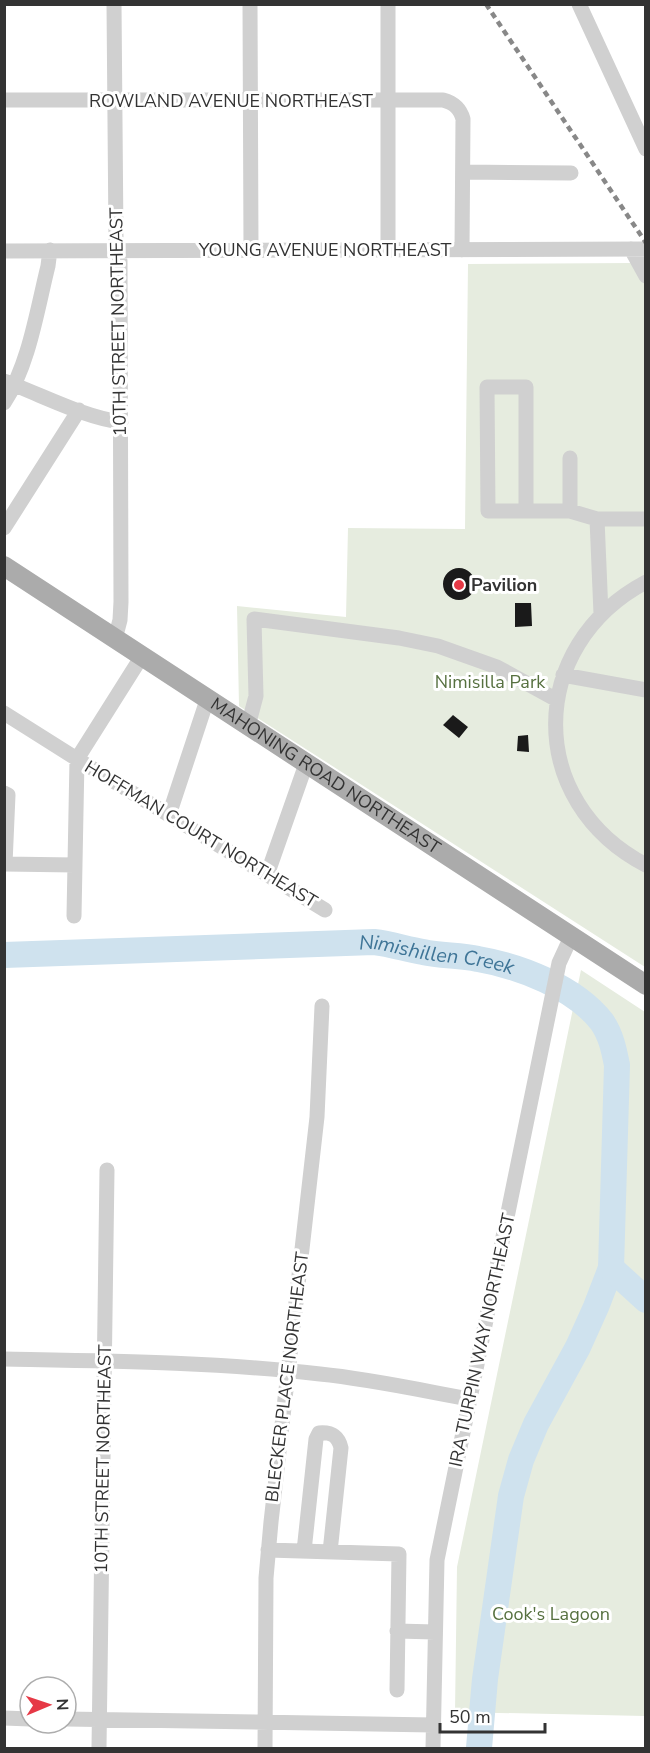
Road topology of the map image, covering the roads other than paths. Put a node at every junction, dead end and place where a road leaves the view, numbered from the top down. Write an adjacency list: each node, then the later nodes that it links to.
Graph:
1 (114, 4): 6 (street, 10TH STREET NORTHEAST)
2 (250, 4): 7 (street)
3 (388, 4): 8 (street)
4 (579, 4): 9 (street)
5 (4, 100): 6 (street, ROWLAND AVENUE NORTHEAST)
6 (114, 101): 7 (street, ROWLAND AVENUE NORTHEAST); 15 (street, 10TH STREET NORTHEAST)
7 (251, 101): 8 (street, ROWLAND AVENUE NORTHEAST); 16 (street)
8 (388, 101): 10 (street, ROWLAND AVENUE NORTHEAST); 17 (street)
9 (645, 149)
10 (464, 172): 11 (street); 18 (street)
11 (571, 173)
12 (638, 249): 18 (street, YOUNG AVENUE NORTHEAST); 19 (street)
13 (4, 250): 14 (street, YOUNG AVENUE NORTHEAST)
14 (50, 250): 15 (street, YOUNG AVENUE NORTHEAST); 20 (street)
15 (118, 250): 16 (street, YOUNG AVENUE NORTHEAST); 23 (street, 10TH STREET NORTHEAST)
16 (251, 250): 17 (street, YOUNG AVENUE NORTHEAST)
17 (388, 250): 18 (street, YOUNG AVENUE NORTHEAST)
18 (462, 250)
19 (645, 276)
20 (10, 383): 21 (street); 22 (street)
21 (4, 403)
22 (79, 410): 23 (street); 29 (street)
23 (121, 422): 33 (street, 10TH STREET NORTHEAST)
24 (570, 458): 26 (street)
25 (526, 510): 25 (street); 26 (street)
26 (570, 511): 27 (street)
27 (597, 519): 28 (street); 32 (street)
28 (645, 519)
29 (4, 528)
30 (4, 566): 33 (main road, MAHONING ROAD NORTHEAST)
31 (645, 582): 32 (street)
32 (601, 614): 35 (street)
33 (115, 639): 34 (main road, MAHONING ROAD NORTHEAST)
34 (142, 656): 37 (main road, MAHONING ROAD NORTHEAST); 41 (street)
35 (563, 675): 36 (street); 38 (street)
36 (645, 690)
37 (207, 700): 40 (main road, MAHONING ROAD NORTHEAST); 44 (street)
38 (557, 700): 40 (street); 47 (street)
39 (4, 713): 41 (street, HOFFMAN COURT NORTHEAST)
40 (248, 726): 42 (main road, MAHONING ROAD NORTHEAST)
41 (77, 759): 44 (street, HOFFMAN COURT NORTHEAST); 46 (street)
42 (306, 764): 48 (street); 51 (main road, MAHONING ROAD NORTHEAST)
43 (4, 793): 45 (street)
44 (169, 815): 48 (street, HOFFMAN COURT NORTHEAST)
45 (5, 864): 46 (street)
46 (75, 865): 50 (street)
47 (645, 865)
48 (267, 874): 49 (street, HOFFMAN COURT NORTHEAST)
49 (325, 910)
50 (74, 916)
51 (571, 937): 52 (main road, MAHONING ROAD NORTHEAST); 58 (street, IRA TURPIN WAY NORTHEAST)
52 (645, 985)
53 (322, 1006): 57 (street, BLECKER PLACE NORTHEAST)
54 (107, 1170): 56 (street, 10TH STREET NORTHEAST)
55 (4, 1359): 56 (street)
56 (104, 1360): 57 (street); 66 (street, 10TH STREET NORTHEAST)
57 (289, 1370): 58 (street); 59 (street, BLECKER PLACE NORTHEAST)
58 (470, 1399): 63 (street, IRA TURPIN WAY NORTHEAST)
59 (268, 1550): 60 (street); 67 (street, BLECKER PLACE NORTHEAST)
60 (304, 1551): 61 (street); 61 (street)
61 (330, 1552): 62 (street)
62 (397, 1631): 63 (street); 64 (street)
63 (435, 1632): 68 (street, IRA TURPIN WAY NORTHEAST)
64 (397, 1690)
65 (78, 1719): 66 (street)
66 (100, 1719): 67 (street); 69 (street, 10TH STREET NORTHEAST)
67 (265, 1721): 68 (street); 70 (street, BLECKER PLACE NORTHEAST)
68 (433, 1725): 71 (street, IRA TURPIN WAY NORTHEAST)
69 (99, 1749)
70 (265, 1749)
71 (433, 1749)

